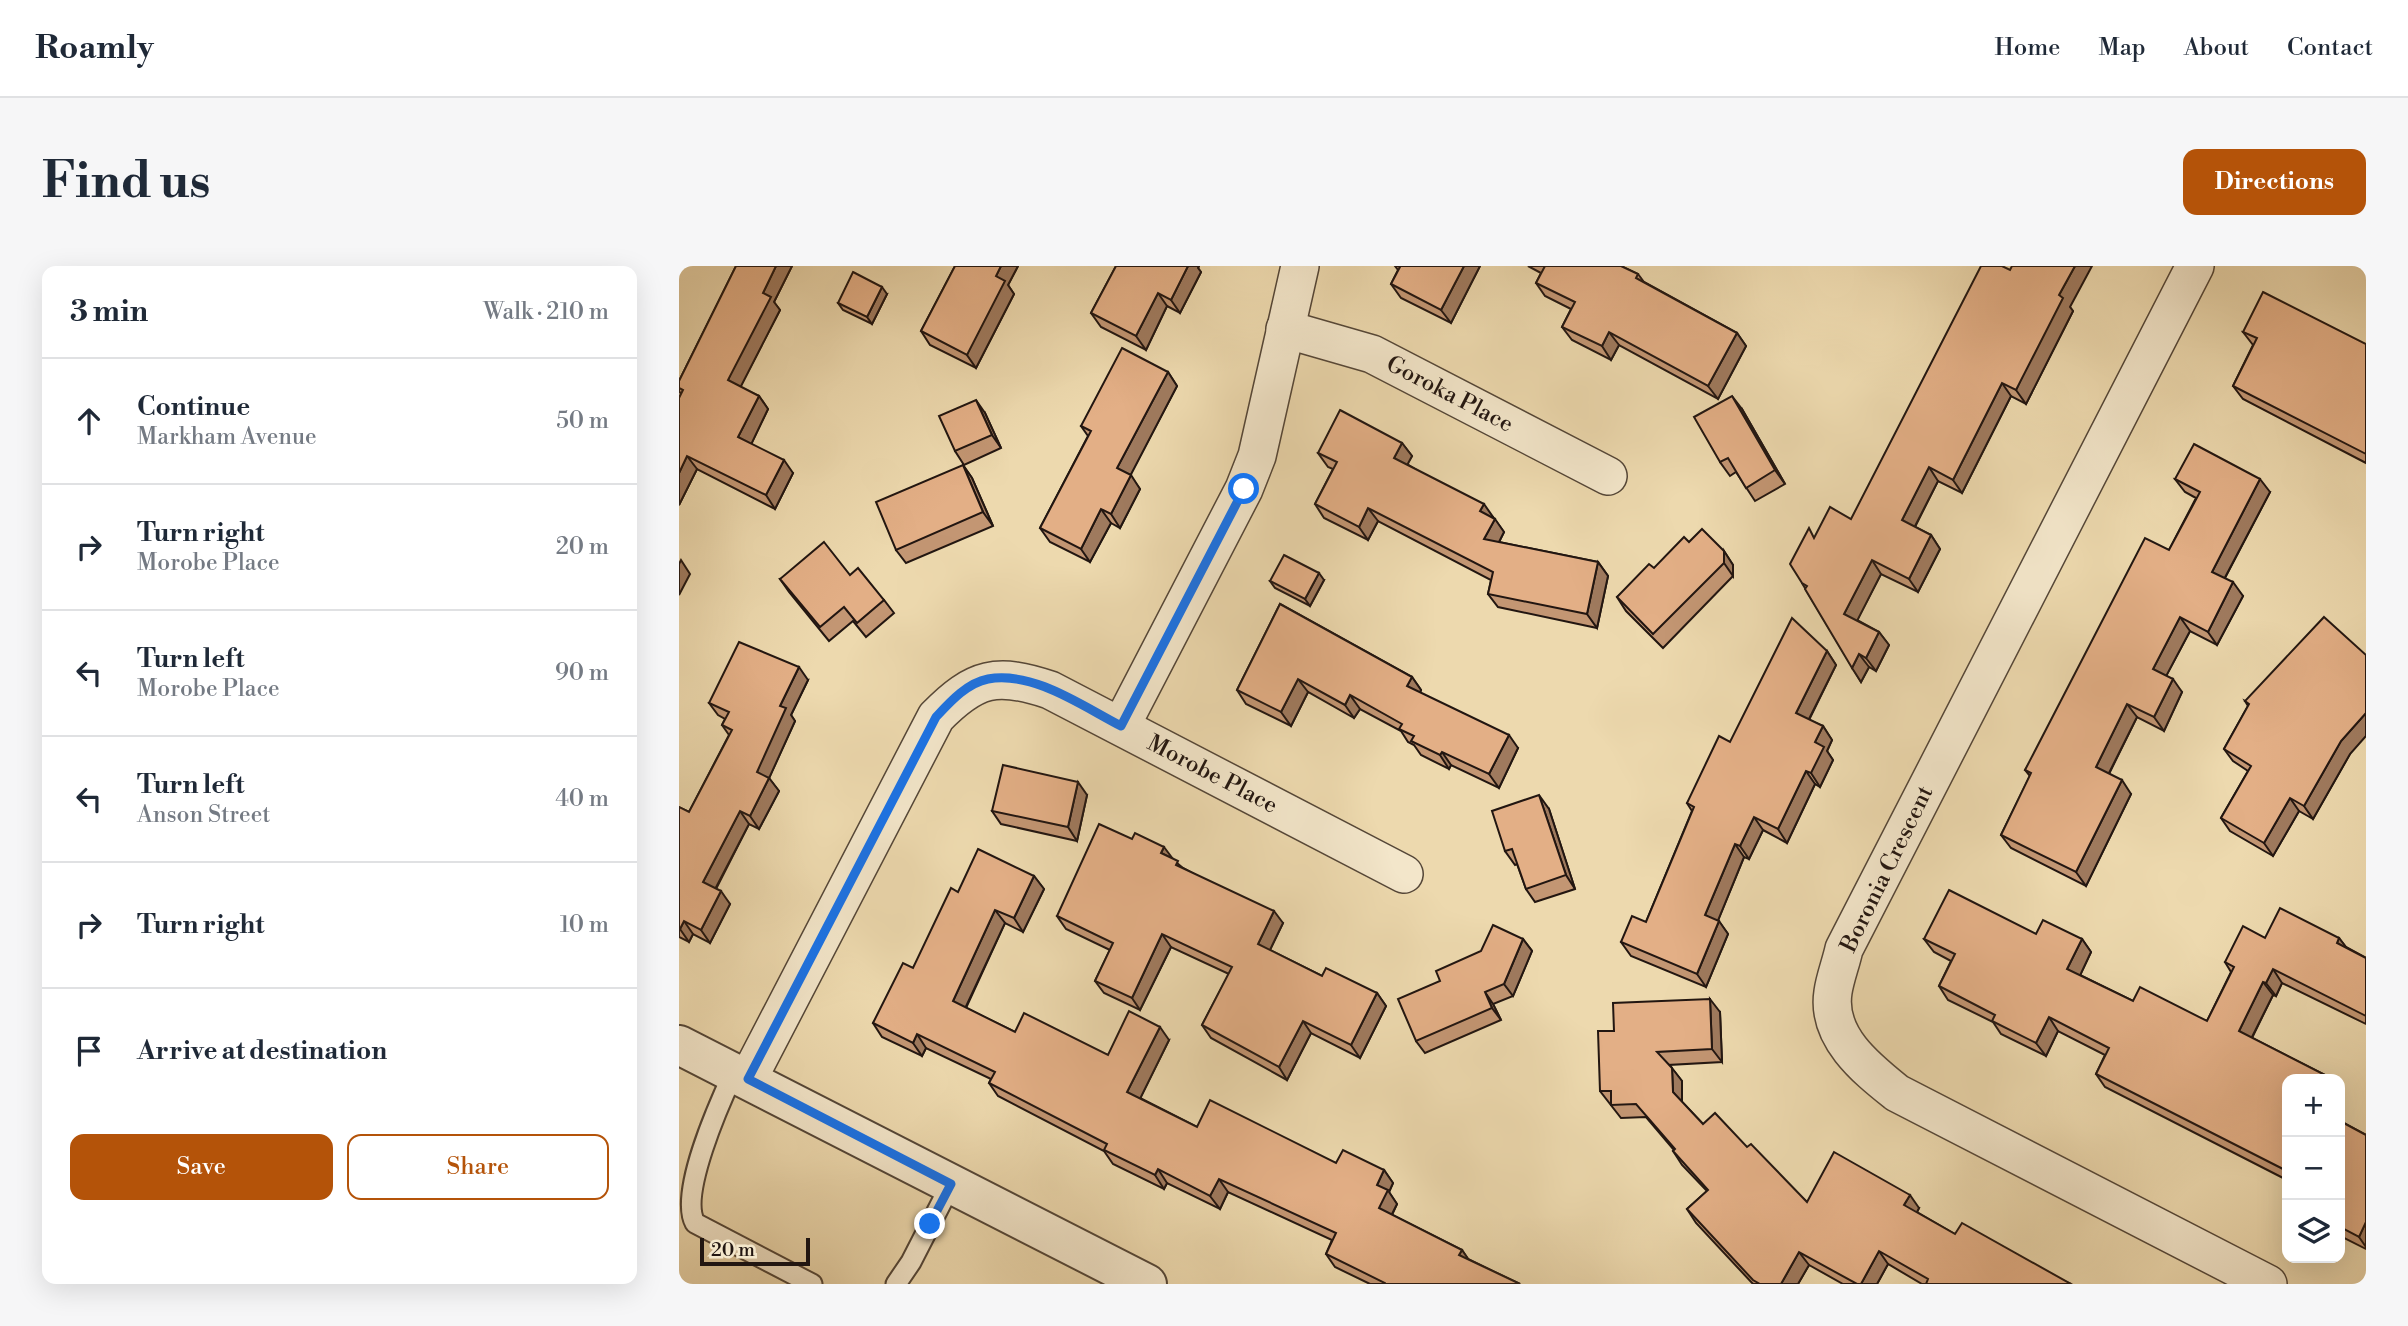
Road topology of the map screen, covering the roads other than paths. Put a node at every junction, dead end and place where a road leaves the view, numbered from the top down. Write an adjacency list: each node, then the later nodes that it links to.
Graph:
1 (1300, 266): 3 (street)
2 (2195, 266): 13 (street, Boronia Crescent)
3 (1285, 329): 4 (street, Goroka Place); 5 (street)
4 (1608, 475)
5 (1121, 726): 6 (street, Morobe Place); 8 (street, Morobe Place)
6 (1405, 874)
7 (679, 1045): 8 (street)
8 (741, 1076): 9 (street); 10 (lane)
9 (951, 1184): 11 (lane); 12 (street)
10 (812, 1284)
11 (896, 1284)
12 (1147, 1284)
13 (2268, 1284)

